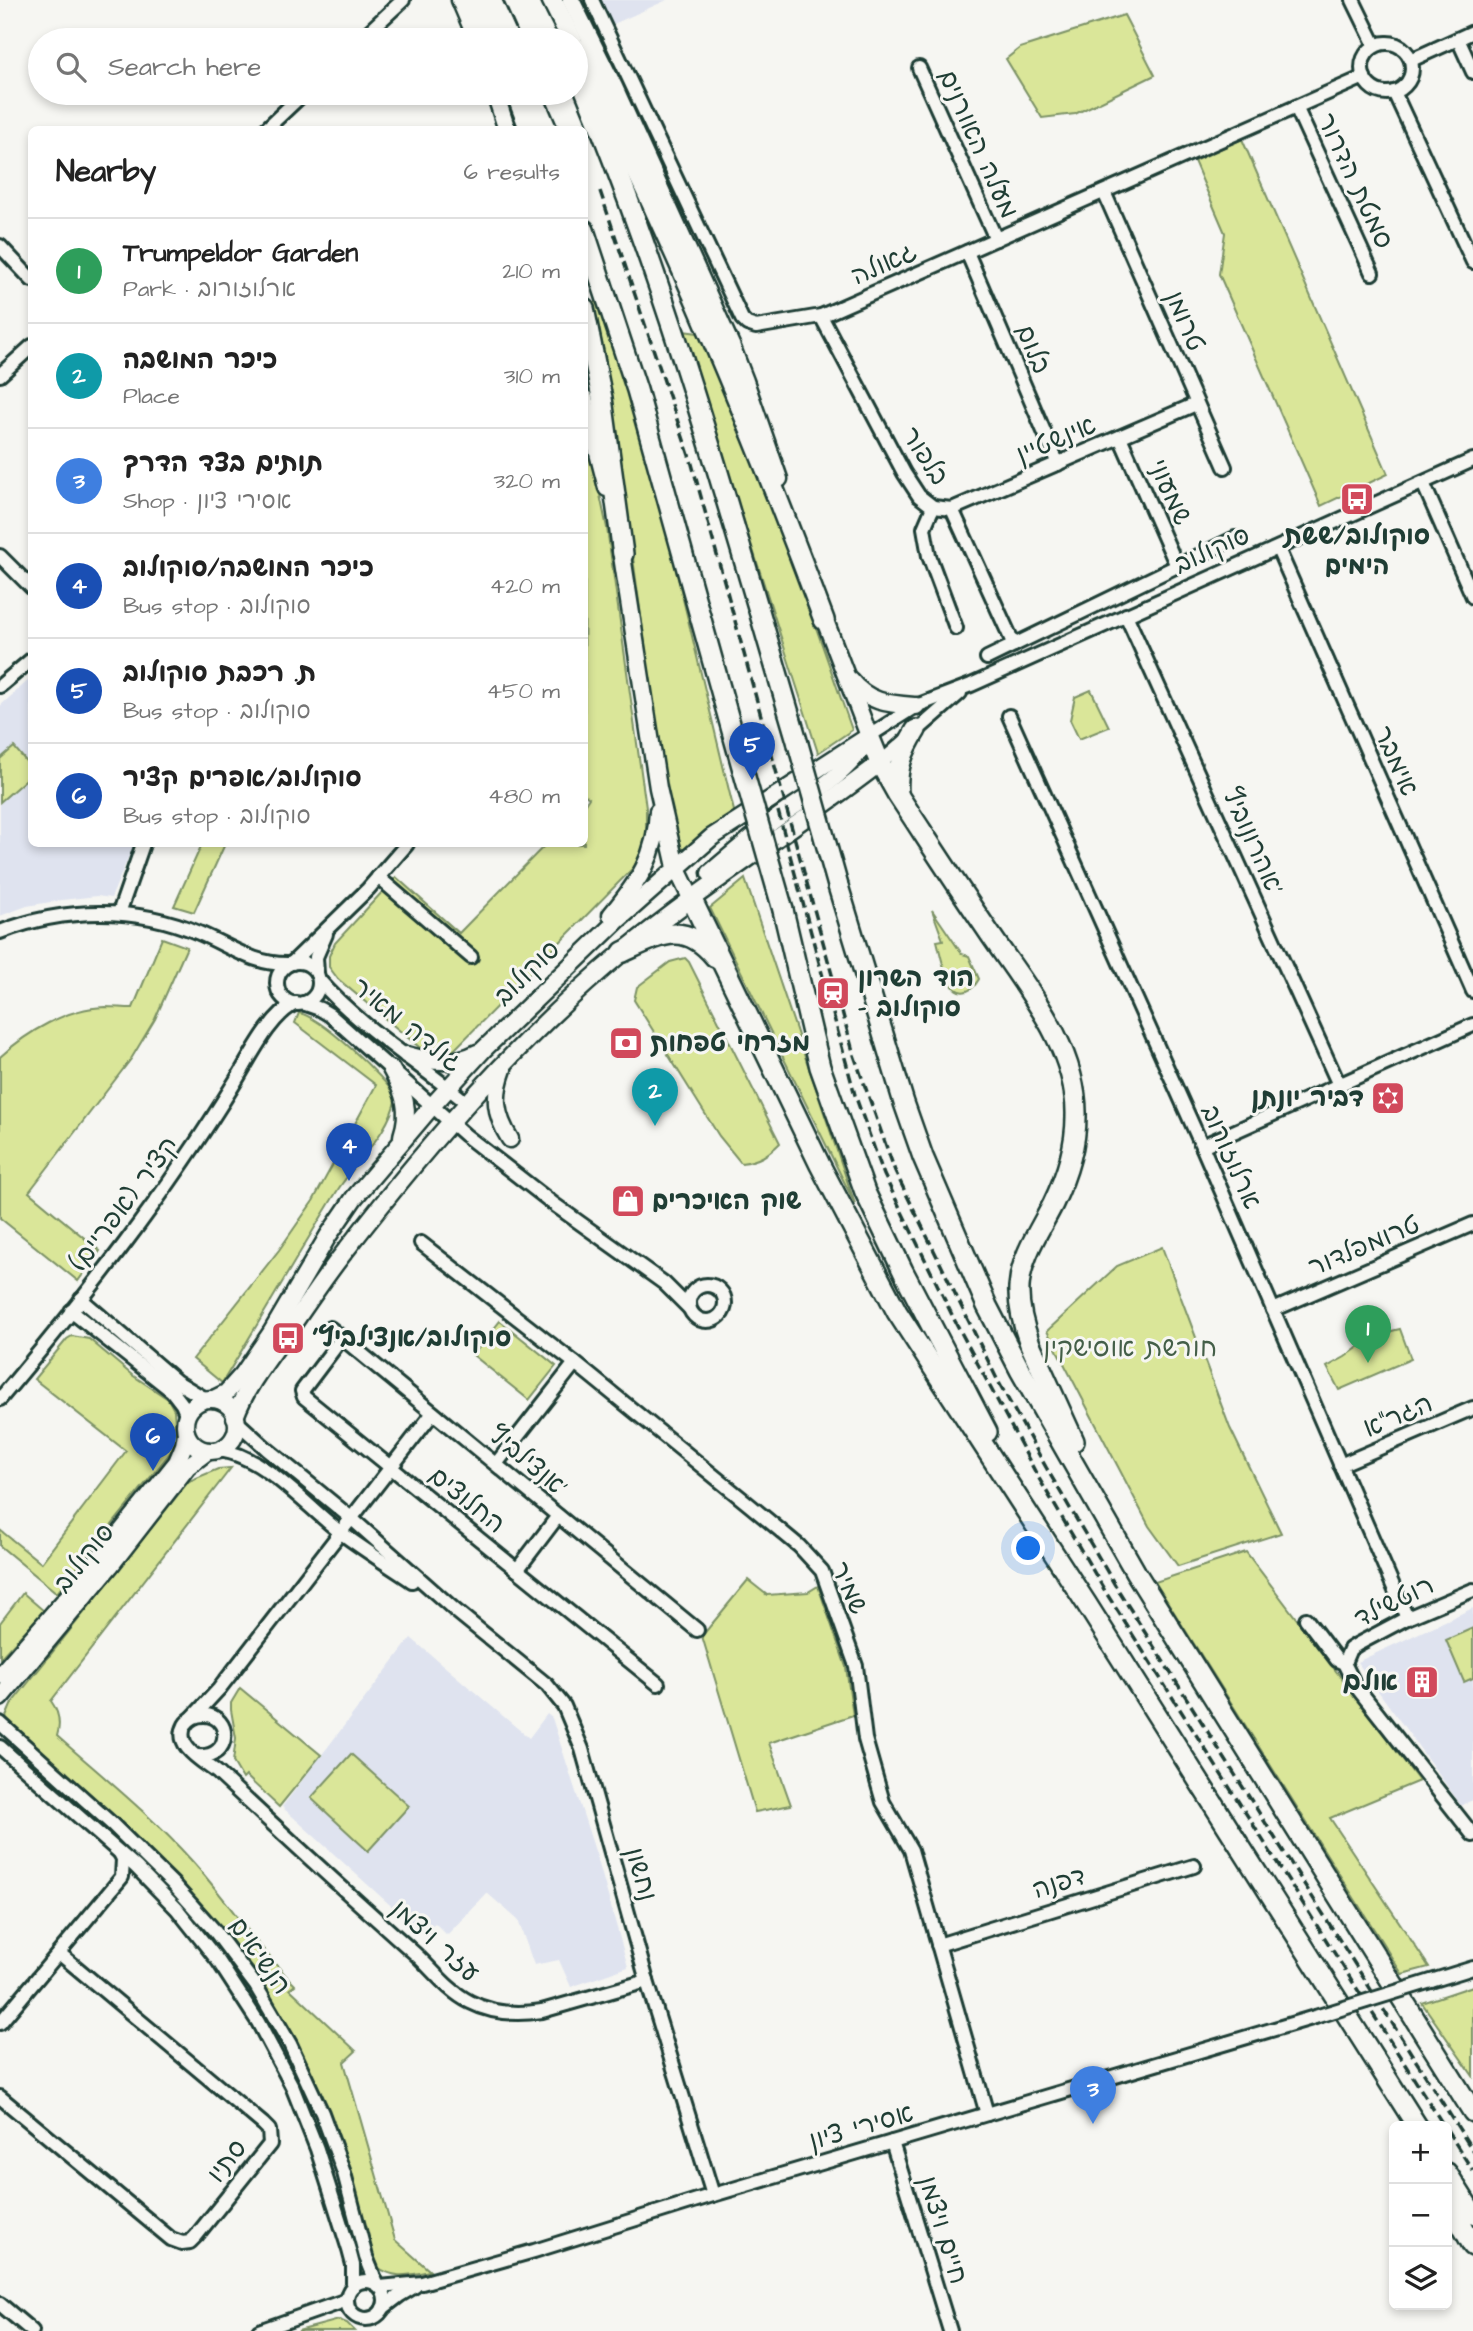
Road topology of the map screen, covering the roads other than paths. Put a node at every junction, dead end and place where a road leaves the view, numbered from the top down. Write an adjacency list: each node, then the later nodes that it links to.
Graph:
1 (403, 0): 9 (street)
2 (460, 0): 10 (main road)
3 (475, 0): 11 (highway)
4 (491, 0): 12 (highway)
5 (549, 0): 13 (highway); 14 (highway)
6 (571, 0): 15 (main road)
7 (592, 0): 44 (street, גאולה)
8 (1353, 0): 19 (street)
9 (373, 28)
10 (472, 28)
11 (488, 28)
12 (504, 28)
13 (560, 28)
14 (565, 28)
15 (585, 28)
16 (1473, 32): 18 (street)
17 (588, 34): 65 (main road)
18 (1458, 39): 20 (street); 23 (street)
19 (1375, 45): 20 (street); 24 (street)
20 (1410, 60): 25 (street)
21 (919, 68): 37 (street, מעלה האורנים)
22 (588, 71): 65 (highway)
23 (1473, 72)
24 (1364, 77): 25 (street); 31 (street, גאולה)
25 (1394, 92): 41 (street)
26 (588, 96): 135 (highway, bridge)
27 (291, 105): 32 (street)
28 (499, 105): 33 (main road)
29 (521, 105): 34 (highway)
30 (536, 105): 35 (highway)
31 (1296, 107): 36 (street, גאולה); 42 (street, סמטת הדרור)
32 (269, 126)
33 (506, 126)
34 (528, 126)
35 (545, 126)
36 (1104, 192): 37 (street, גאולה); 48 (street, טרומן)
37 (996, 239): 40 (street, גאולה)
38 (588, 242): 138 (highway, bridge)
39 (0, 246): 43 (street)
40 (967, 252): 44 (street, גאולה); 52 (street, בלום)
41 (1473, 262)
42 (1372, 273)
43 (28, 276)
44 (821, 316): 55 (street, בלפור)
45 (588, 328): 59 (highway)
46 (28, 350): 47 (street)
47 (0, 376)
48 (1196, 404): 50 (street, אינשטיין); 53 (street, טרומן)
49 (588, 414): 59 (main road)
50 (1120, 437): 52 (street, אינשטיין); 61 (street, שמעוני)
51 (1473, 460): 54 (street, סוקולוב)
52 (1058, 464): 56 (street, אינשטיין)
53 (1225, 467)
54 (1423, 483): 58 (street, סוקולוב); 63 (street)
55 (933, 508): 56 (street, אינשטיין); 66 (street, בלפור)
56 (952, 509): 67 (street, בלפור)
57 (1235, 538): 61 (street)
58 (1278, 549): 64 (street, סוקולוב); 96 (street, אימבר)
59 (623, 554): 78 (main road)
60 (0, 556): 62 (street)
61 (1177, 566): 67 (street)
62 (28, 584)
63 (1473, 597)
64 (1126, 615): 71 (street, סוקולוב); 104 (street, אהרונוביץ')
65 (824, 620): 70 (main road)
66 (956, 628)
67 (1014, 645): 68 (street)
68 (987, 658)
69 (28, 662): 72 (street)
70 (846, 675): 73 (main road); 76 (main road)
71 (971, 685): 73 (street, סוקולוב); 75 (street, סוקולוב)
72 (0, 686)
73 (916, 706): 76 (street, סוקולוב)
74 (1009, 716): 111 (street, ארלוזורוב)
75 (916, 730): 77 (street, סוקולוב); 79 (highway)
76 (869, 736): 77 (highway); 82 (main road, סוקולוב); 84 (main road)
77 (880, 763): 79 (highway); 84 (main road, סוקולוב)
78 (659, 788): 82 (main road); 91 (main road)
79 (898, 795): 135 (highway)
80 (142, 847): 85 (street)
81 (404, 847): 83 (street)
82 (676, 867): 84 (main road); 91 (main road, סוקולוב)
83 (378, 877): 86 (street); 89 (street)
84 (691, 898): 88 (main road, סוקולוב); 93 (highway)
85 (119, 914): 87 (street); 90 (street)
86 (327, 931): 92 (street); 94 (street)
87 (0, 932)
88 (623, 952): 93 (highway); 102 (main road, סוקולוב)
89 (471, 957)
90 (249, 958): 92 (street); 95 (street)
91 (575, 961): 100 (main road, סוקולוב)
92 (290, 964): 94 (street); 95 (street)
93 (729, 975): 138 (highway)
94 (318, 977): 97 (street); 101 (street, גולדה מאיר)
95 (278, 989): 97 (street); 99 (street, קציר (אפריים))
96 (1473, 991)
97 (299, 1003): 99 (street, קציר (אפריים)); 103 (street, גולדה מאיר)
98 (1473, 1025): 104 (street)
99 (271, 1026): 114 (street, קציר (אפריים))
100 (483, 1050): 101 (main road); 105 (main road, סוקולוב)
101 (407, 1055): 105 (street, גולדה מאיר)
102 (505, 1064): 106 (main road, סוקולוב); 109 (main road)
103 (391, 1069): 107 (street, גולדה מאיר); 110 (main road)
104 (1339, 1085): 111 (street)
105 (448, 1087): 106 (street, גולדה מאיר); 107 (main road, סוקולוב)
106 (468, 1104): 108 (main road, סוקולוב)
107 (432, 1106): 108 (street, גולדה מאיר); 110 (main road, סוקולוב)
108 (451, 1123): 115 (street, גולדה מאיר); 126 (main road, סוקולוב)
109 (510, 1139)
110 (400, 1142): 122 (main road, סוקולוב)
111 (1202, 1146): 116 (street, ארלוזורוב)
112 (1473, 1224): 116 (street, טרומפלדור)
113 (421, 1243): 120 (street, שמיר)
114 (81, 1299): 117 (street, קציר (אפריים)); 122 (street)
115 (689, 1308)
116 (1273, 1310): 130 (street, ארלוזורוב)
117 (71, 1311): 121 (street, קציר (אפריים)); 125 (street)
118 (330, 1328): 119 (street, אנצילביץ')
119 (342, 1338): 124 (street, אנצילביץ'); 131 (street, החלוצים)
120 (575, 1363): 129 (street); 162 (street, שמיר)
121 (0, 1399)
122 (211, 1400): 125 (main road); 126 (main road)
123 (1473, 1408): 130 (street, הגר"א)
124 (433, 1413): 129 (street, אנצילביץ'); 131 (street)
125 (187, 1416): 127 (main road)
126 (236, 1419): 128 (main road); 133 (street, נחשון)
127 (186, 1433): 128 (main road); 144 (main road, סוקולוב)
128 (213, 1451): 134 (street, נחשון); 147 (main road, סוקולוב)
129 (496, 1464): 132 (street, אנצילביץ')
130 (1340, 1465): 140 (street, ארלוזורוב)
131 (390, 1467): 133 (street); 136 (street, החלוצים)
132 (558, 1516): 136 (street); 142 (street, אנצילביץ')
133 (351, 1518): 134 (street); 139 (street, נחשון)
134 (340, 1532): 139 (street, נחשון); 146 (street)
135 (1123, 1551): 167 (highway)
136 (517, 1570): 145 (street, החלוצים)
137 (1473, 1590): 140 (street, רוטשילד)
138 (1086, 1603): 166 (highway)
139 (456, 1611): 165 (street, נחשון)
140 (1406, 1618): 143 (street, רוטשילד)
141 (1306, 1619): 143 (street)
142 (697, 1630)
143 (1344, 1663): 156 (street)
144 (0, 1675)
145 (658, 1684)
146 (222, 1685): 148 (street); 149 (street)
147 (0, 1698)
148 (193, 1717): 149 (street); 153 (street)
149 (218, 1721): 152 (street)
150 (0, 1723): 182 (street, הנשיאים)
151 (0, 1747): 158 (street, הנשיאים)
152 (220, 1749): 153 (street); 154 (street, עזר ויצמן)
153 (198, 1756): 154 (street, עזר ויצמן)
154 (234, 1788): 165 (street, עזר ויצמן)
155 (1473, 1811): 156 (street)
156 (1459, 1817): 157 (street)
157 (1473, 1835)
158 (120, 1853): 160 (street, הנשיאים); 161 (street)
159 (1194, 1866): 162 (street, דפנה)
160 (143, 1874): 161 (street); 183 (street, הנשיאים)
161 (122, 1877): 163 (street)
162 (938, 1945): 172 (street, שמיר)
163 (59, 1953): 168 (street); 169 (street, סתיו)
164 (1473, 1968): 172 (street, אסירי ציון, bridge)
165 (647, 1980): 177 (street, נחשון)
166 (1333, 1994): 173 (highway); 174 (highway)
167 (1413, 2016): 170 (highway); 171 (highway)
168 (0, 2023)
169 (0, 2097)
170 (1473, 2102)
171 (1473, 2112)
172 (987, 2114): 175 (street, אסירי ציון)
173 (1403, 2121)
174 (1414, 2121)
175 (892, 2142): 177 (street, אסירי ציון); 191 (street, חיים ויצמן)
176 (1452, 2181): 179 (highway)
177 (713, 2195): 181 (street, אסירי ציון)
178 (1452, 2208): 180 (highway)
179 (1473, 2214)
180 (1473, 2246)
181 (422, 2283): 182 (street, אסירי ציון); 186 (street, אסירי ציון)
182 (378, 2285): 183 (street); 186 (street)
183 (353, 2286): 184 (street)
184 (346, 2300): 187 (street); 189 (street)
185 (0, 2304): 188 (street)
186 (381, 2310): 187 (street); 190 (street)
187 (363, 2325)
188 (32, 2331)
189 (259, 2331)
190 (377, 2331)
191 (950, 2331)

